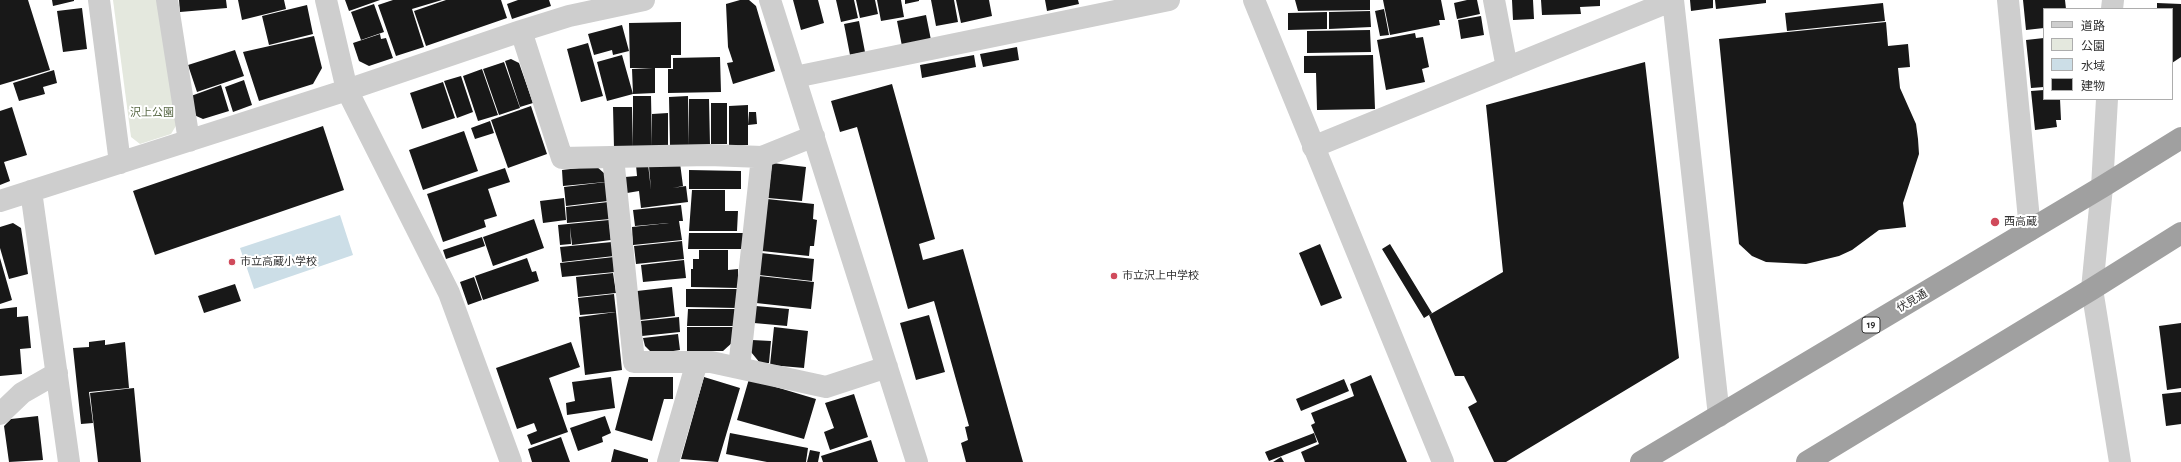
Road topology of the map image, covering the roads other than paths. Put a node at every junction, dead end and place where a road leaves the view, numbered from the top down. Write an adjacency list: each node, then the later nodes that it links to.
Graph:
1 (99, 0): 23 (street)
2 (167, 0): 19 (street)
3 (326, 0): 15 (street)
4 (644, 0): 11 (street)
5 (770, 0): 14 (street)
6 (1169, 0): 14 (street)
7 (1254, 0): 20 (street)
8 (1494, 0): 13 (street)
9 (1673, 0): 13 (street); 35 (street)
10 (2008, 0): 27 (street)
11 (568, 8): 12 (street)
12 (521, 31): 15 (street); 21 (street)
13 (1507, 68): 20 (street)
14 (795, 76): 17 (street)
15 (347, 90): 19 (street); 37 (street)
16 (2107, 100): 24 (street)
17 (814, 136): 22 (street); 31 (street)
18 (2181, 138): 24 (highway, 伏見通 / 19)
19 (189, 140): 23 (street)
20 (1313, 147): 40 (street)
21 (613, 157): 22 (street); 30 (street)
22 (762, 157): 32 (street)
23 (120, 163): 25 (street)
24 (2102, 188): 27 (highway, 伏見通 / 19); 29 (street)
25 (31, 191): 26 (street); 33 (street)
26 (0, 201)
27 (2030, 230): 35 (highway, 伏見通 / 19)
28 (2181, 234): 29 (highway)
29 (2092, 289): 42 (highway); 43 (street)
30 (697, 362): 32 (street); 38 (street)
31 (887, 367): 32 (street); 39 (street)
32 (739, 368)
33 (57, 372): 34 (street); 36 (street)
34 (0, 414)
35 (1719, 416): 41 (highway, 伏見通 / 19)
36 (69, 462)
37 (511, 462)
38 (668, 462)
39 (917, 462)
40 (1443, 462)
41 (1641, 462)
42 (1807, 462)
43 (2120, 462)

